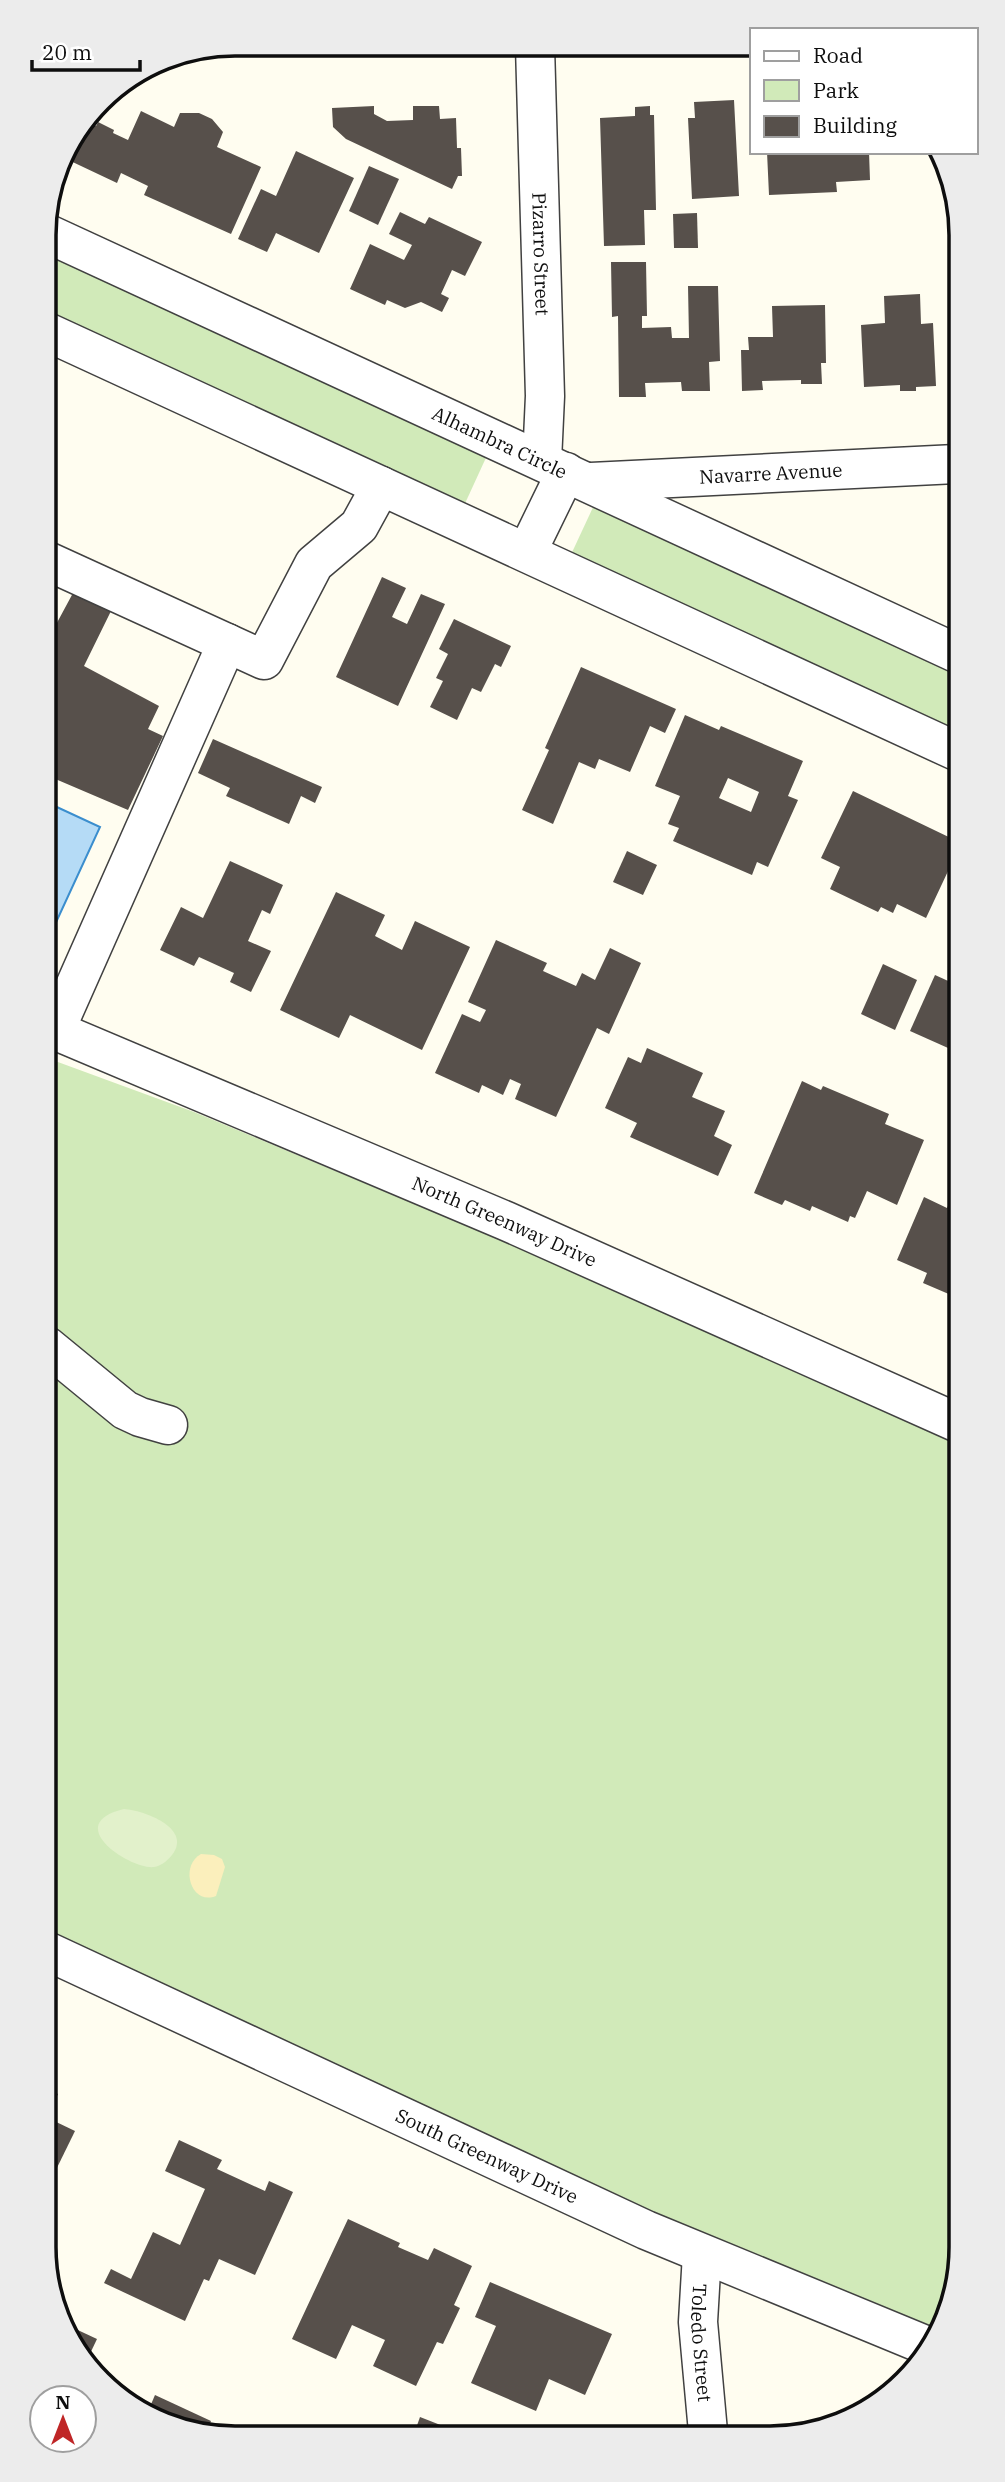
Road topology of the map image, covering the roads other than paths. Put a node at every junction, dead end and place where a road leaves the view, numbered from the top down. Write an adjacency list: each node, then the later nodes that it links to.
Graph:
1 (535, 56): 5 (street, Pizarro Street)
2 (56, 238): 5 (street, Alhambra Circle)
3 (56, 337): 6 (street)
4 (949, 464): 5 (street, Navarre Avenue)
5 (565, 472): 7 (street); 10 (street, Alhambra Circle)
6 (382, 486): 7 (street); 9 (street)
7 (527, 552): 11 (street)
8 (56, 565): 9 (street)
9 (227, 643): 12 (street)
10 (949, 650)
11 (949, 747)
12 (56, 1018)
13 (56, 1031): 15 (street, North Greenway Drive)
14 (56, 1353): 16 (street)
15 (949, 1419)
16 (167, 1425)
17 (56, 1955): 18 (street, South Greenway Drive)
18 (702, 2254): 19 (street, South Greenway Drive); 20 (street, Toledo Street)
19 (921, 2343)
20 (707, 2426)

